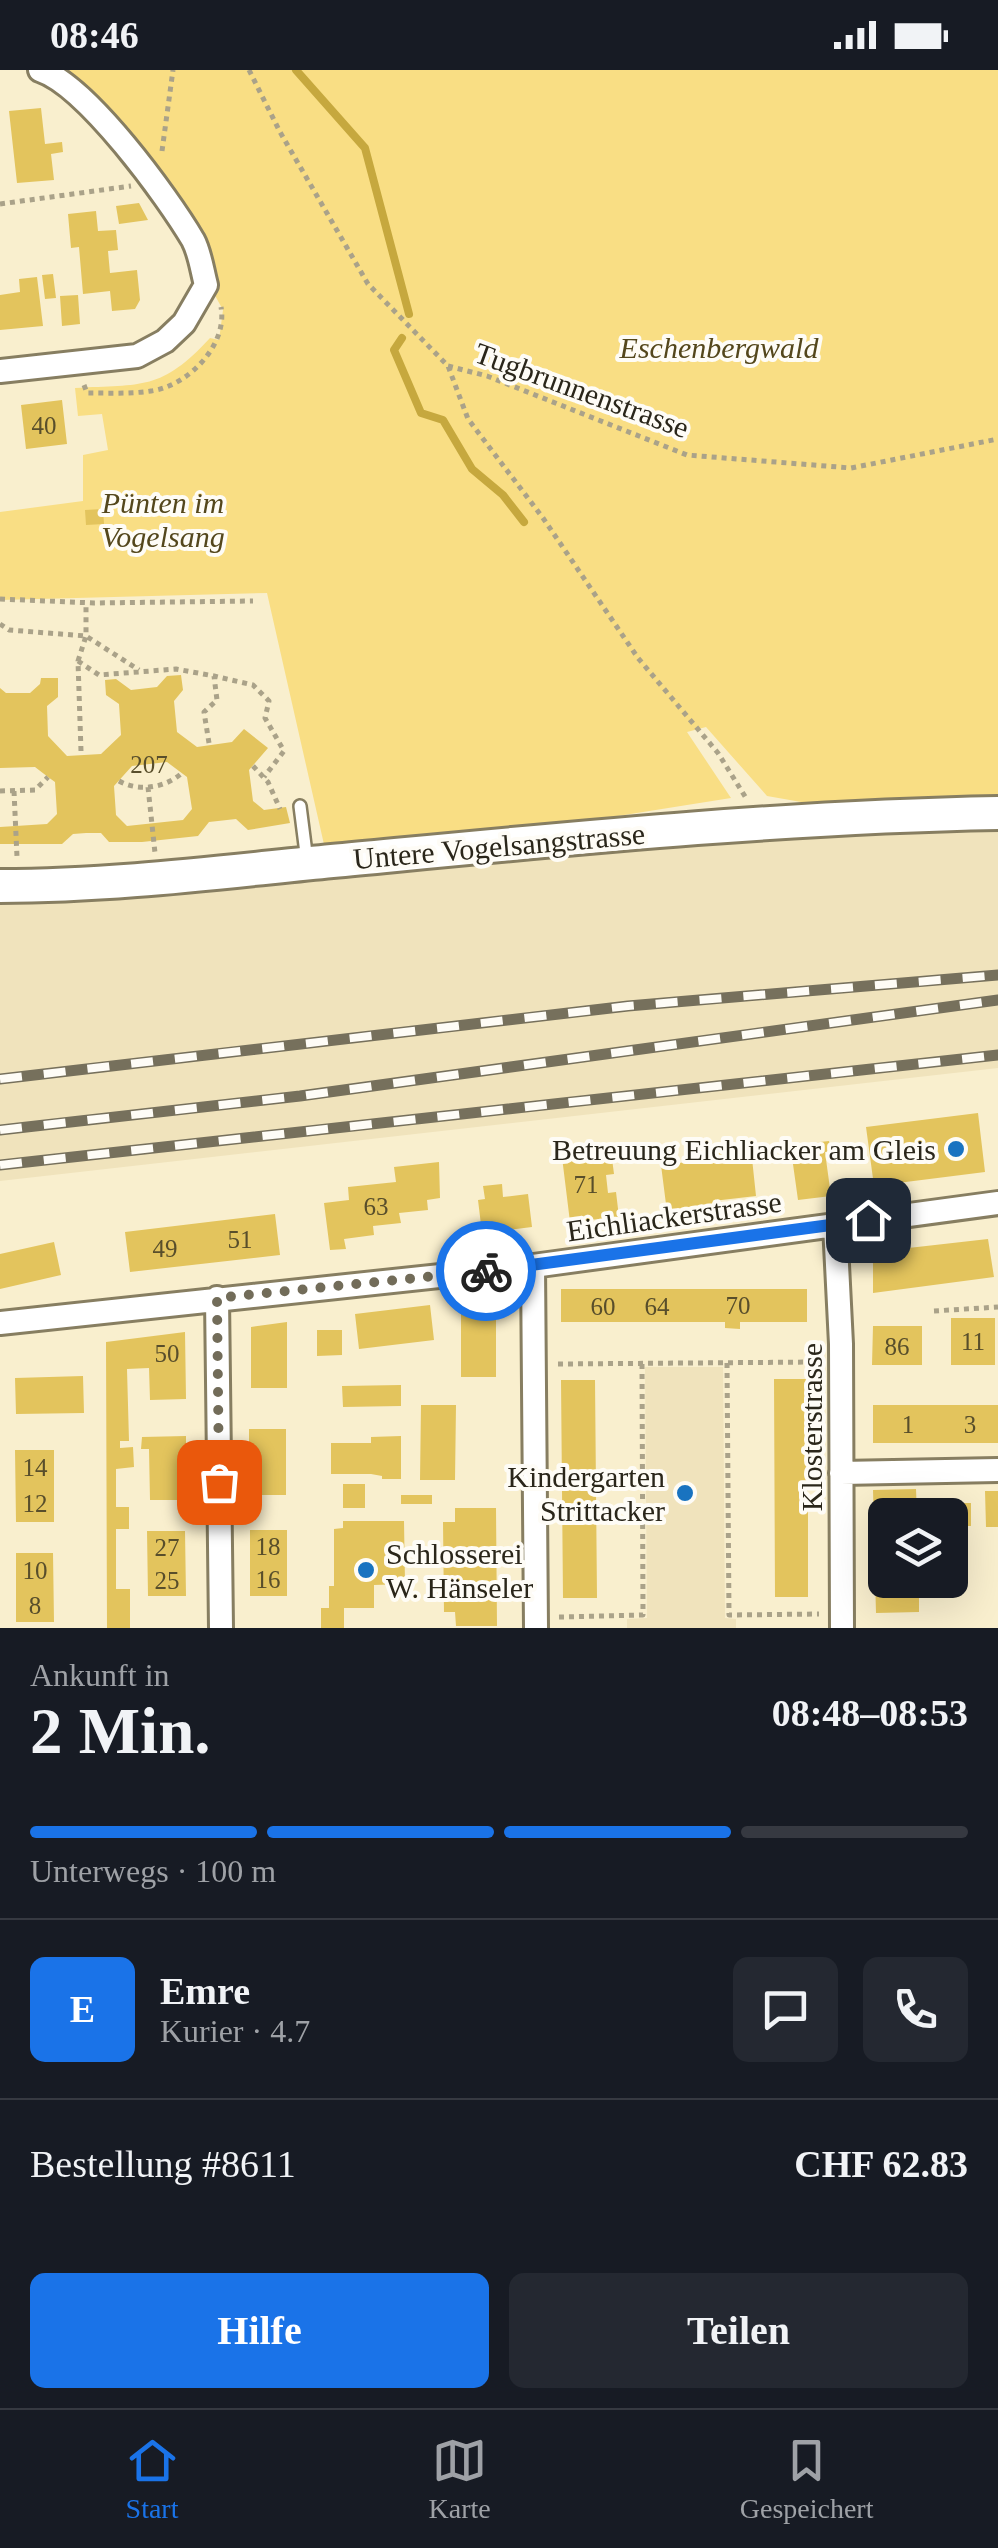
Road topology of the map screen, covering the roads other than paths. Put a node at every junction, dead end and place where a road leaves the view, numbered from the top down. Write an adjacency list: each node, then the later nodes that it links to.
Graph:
1 (40, 70): 2 (street)
2 (0, 372)
3 (300, 806): 5 (lane)
4 (998, 813): 5 (main road, Untere Vogelsangstrasse)
5 (307, 864): 6 (main road, Untere Vogelsangstrasse)
6 (0, 886)
7 (998, 1203): 8 (street, Eichliackerstrasse)
8 (835, 1225): 9 (street, Eichliackerstrasse); 13 (street, Klosterstrasse)
9 (533, 1266): 10 (street, Eichliackerstrasse); 15 (street)
10 (217, 1298): 11 (street, Eichliackerstrasse); 16 (street)
11 (0, 1323)
12 (998, 1470): 13 (street)
13 (841, 1473): 14 (street, Klosterstrasse)
14 (842, 1621)
15 (536, 1623)
16 (220, 1628)

